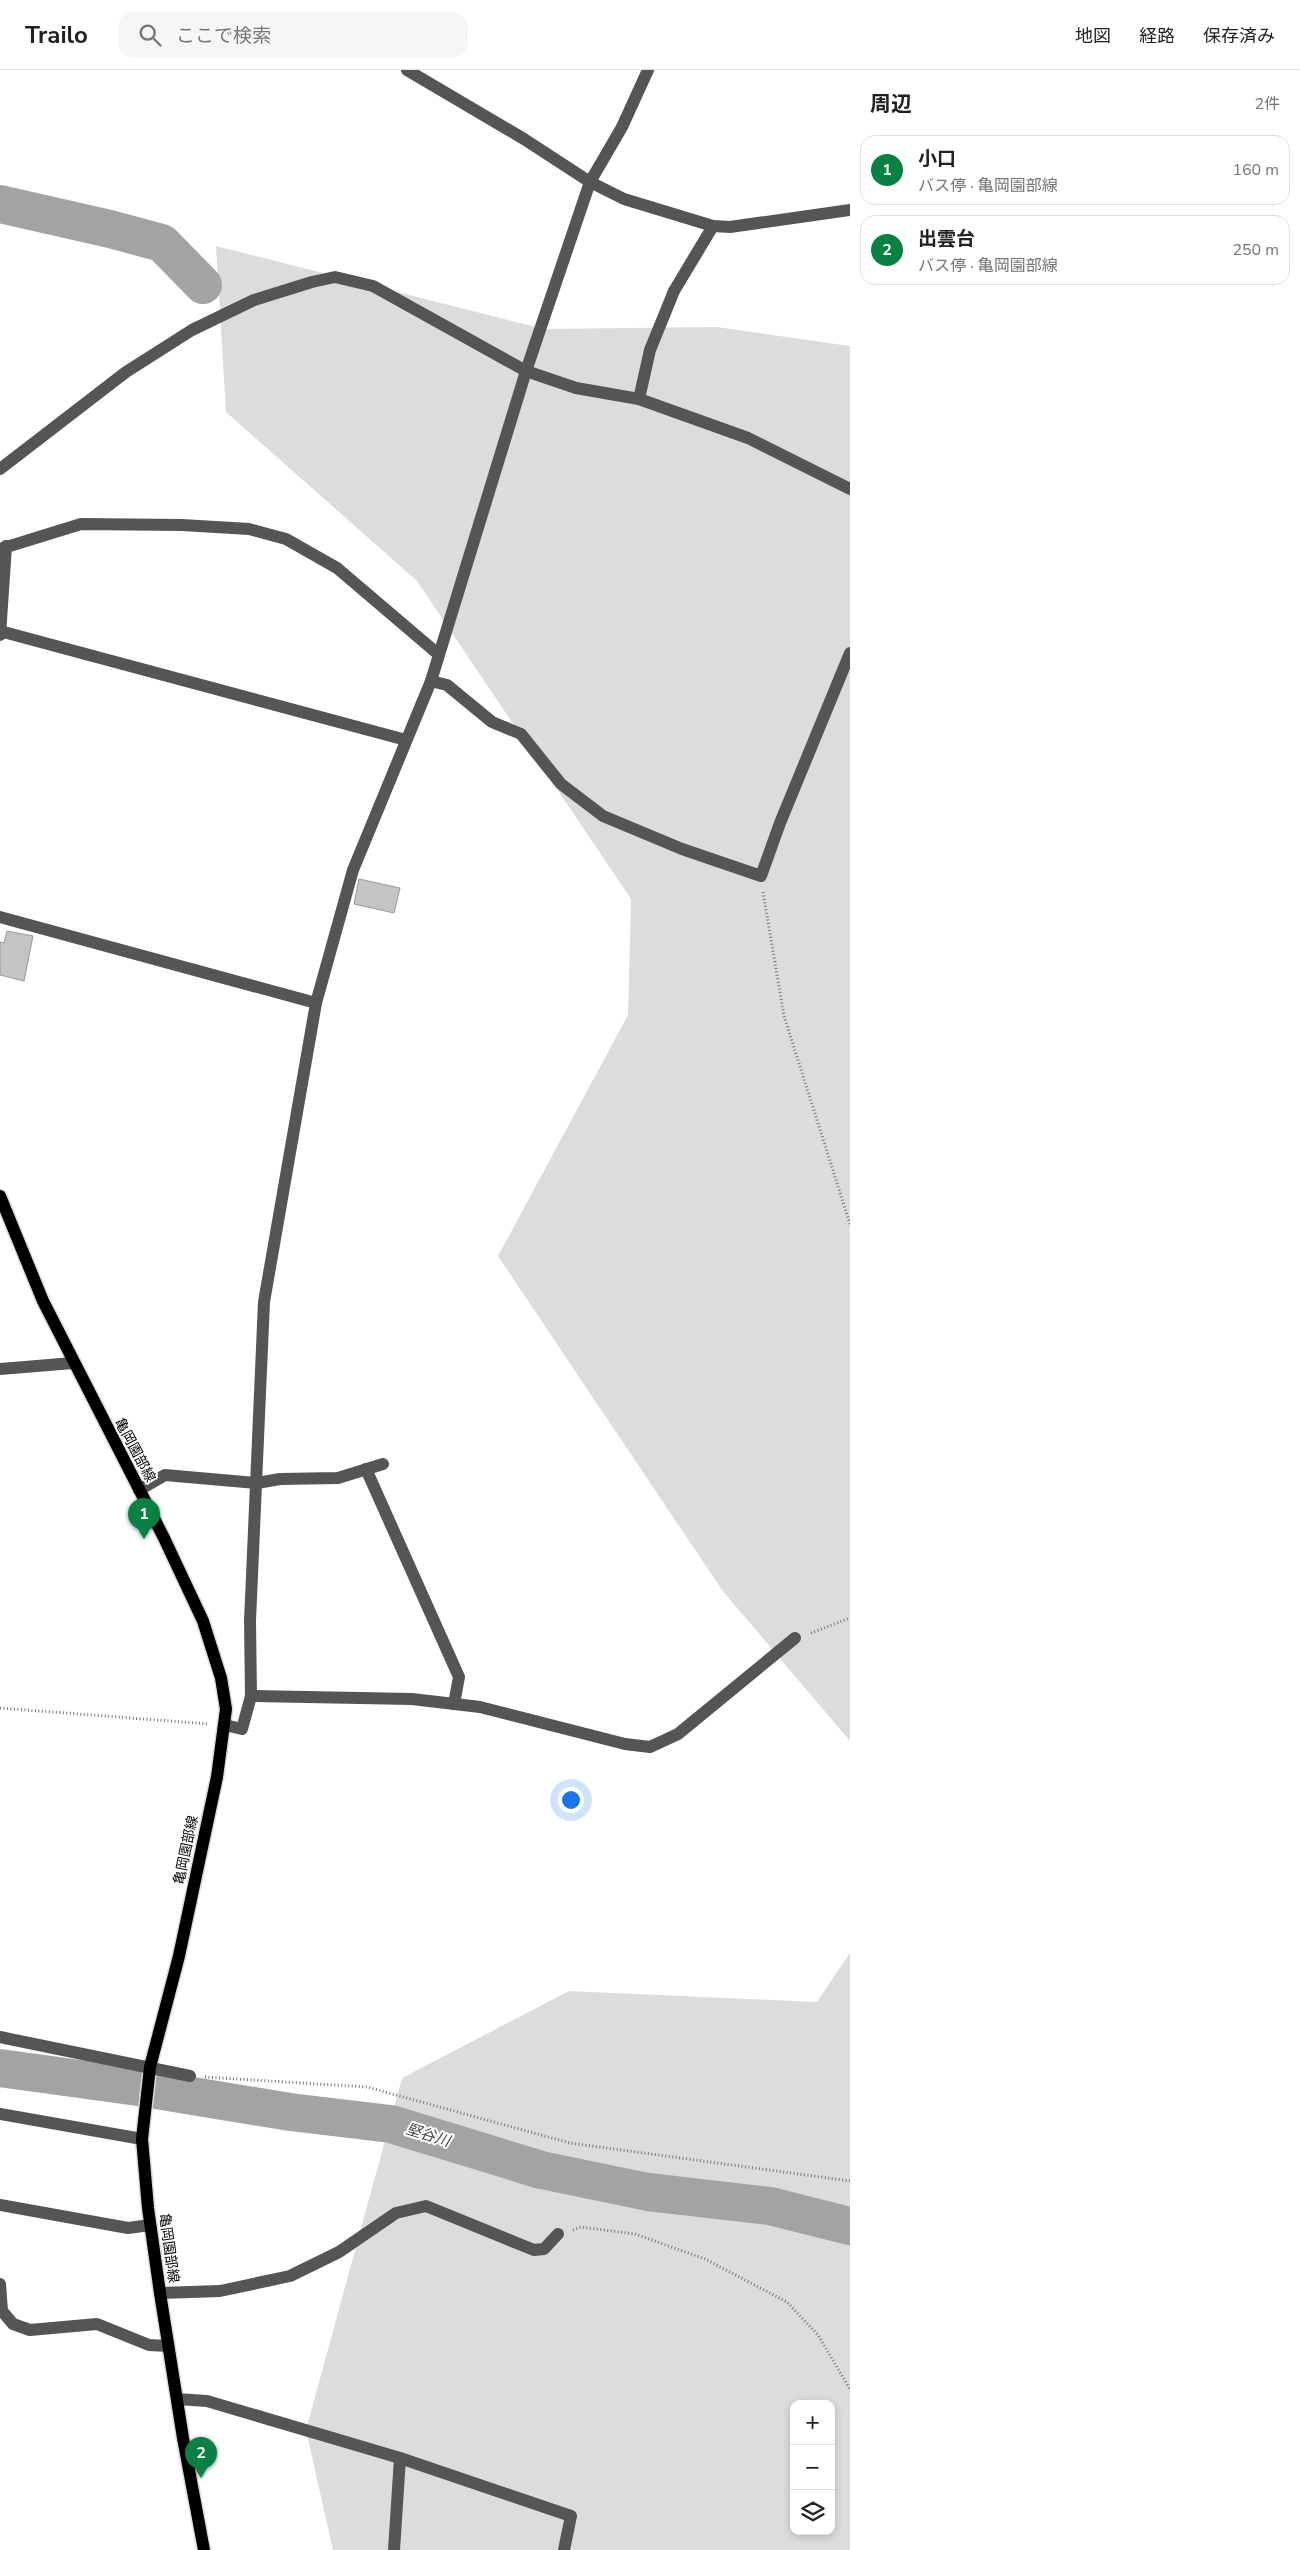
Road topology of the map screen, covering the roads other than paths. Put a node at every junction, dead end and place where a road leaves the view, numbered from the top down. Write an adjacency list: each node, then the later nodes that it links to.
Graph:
1 (407, 70): 3 (street)
2 (648, 70): 3 (street)
3 (590, 182): 5 (street); 6 (street)
4 (850, 210): 5 (street)
5 (713, 226): 7 (street)
6 (526, 370): 7 (street); 8 (street); 13 (street)
7 (639, 399): 9 (street)
8 (0, 469)
9 (850, 489)
10 (3, 547): 11 (street); 13 (street)
11 (0, 633): 15 (street)
12 (850, 653): 14 (street)
13 (438, 654): 14 (street)
14 (431, 681): 15 (street)
15 (406, 740): 17 (street)
16 (0, 917): 17 (street)
17 (316, 1002): 23 (street)
18 (0, 1196): 19 (main road, 亀岡園部線)
19 (73, 1364): 20 (street); 24 (main road, 亀岡園部線)
20 (0, 1369)
21 (383, 1464): 22 (street)
22 (366, 1469): 23 (street); 27 (street)
23 (257, 1483): 24 (street); 26 (street)
24 (139, 1490): 28 (main road, 亀岡園部線)
25 (796, 1638): 27 (street)
26 (251, 1696): 27 (street); 28 (street)
27 (454, 1704)
28 (225, 1725): 30 (main road, 亀岡園部線)
29 (0, 2037): 30 (street)
30 (150, 2067): 31 (street); 33 (main road, 亀岡園部線)
31 (190, 2076)
32 (0, 2114): 33 (street)
33 (142, 2139): 35 (main road, 亀岡園部線)
34 (0, 2205): 35 (street)
35 (150, 2225): 38 (main road, 亀岡園部線)
36 (558, 2234): 38 (street)
37 (0, 2284): 39 (street)
38 (160, 2294): 40 (main road, 亀岡園部線)
39 (1, 2312): 40 (street)
40 (168, 2346): 41 (main road, 亀岡園部線)
41 (176, 2399): 42 (street); 43 (main road, 亀岡園部線)
42 (400, 2458): 44 (street); 45 (street)
43 (204, 2550)
44 (394, 2550)
45 (564, 2550)

